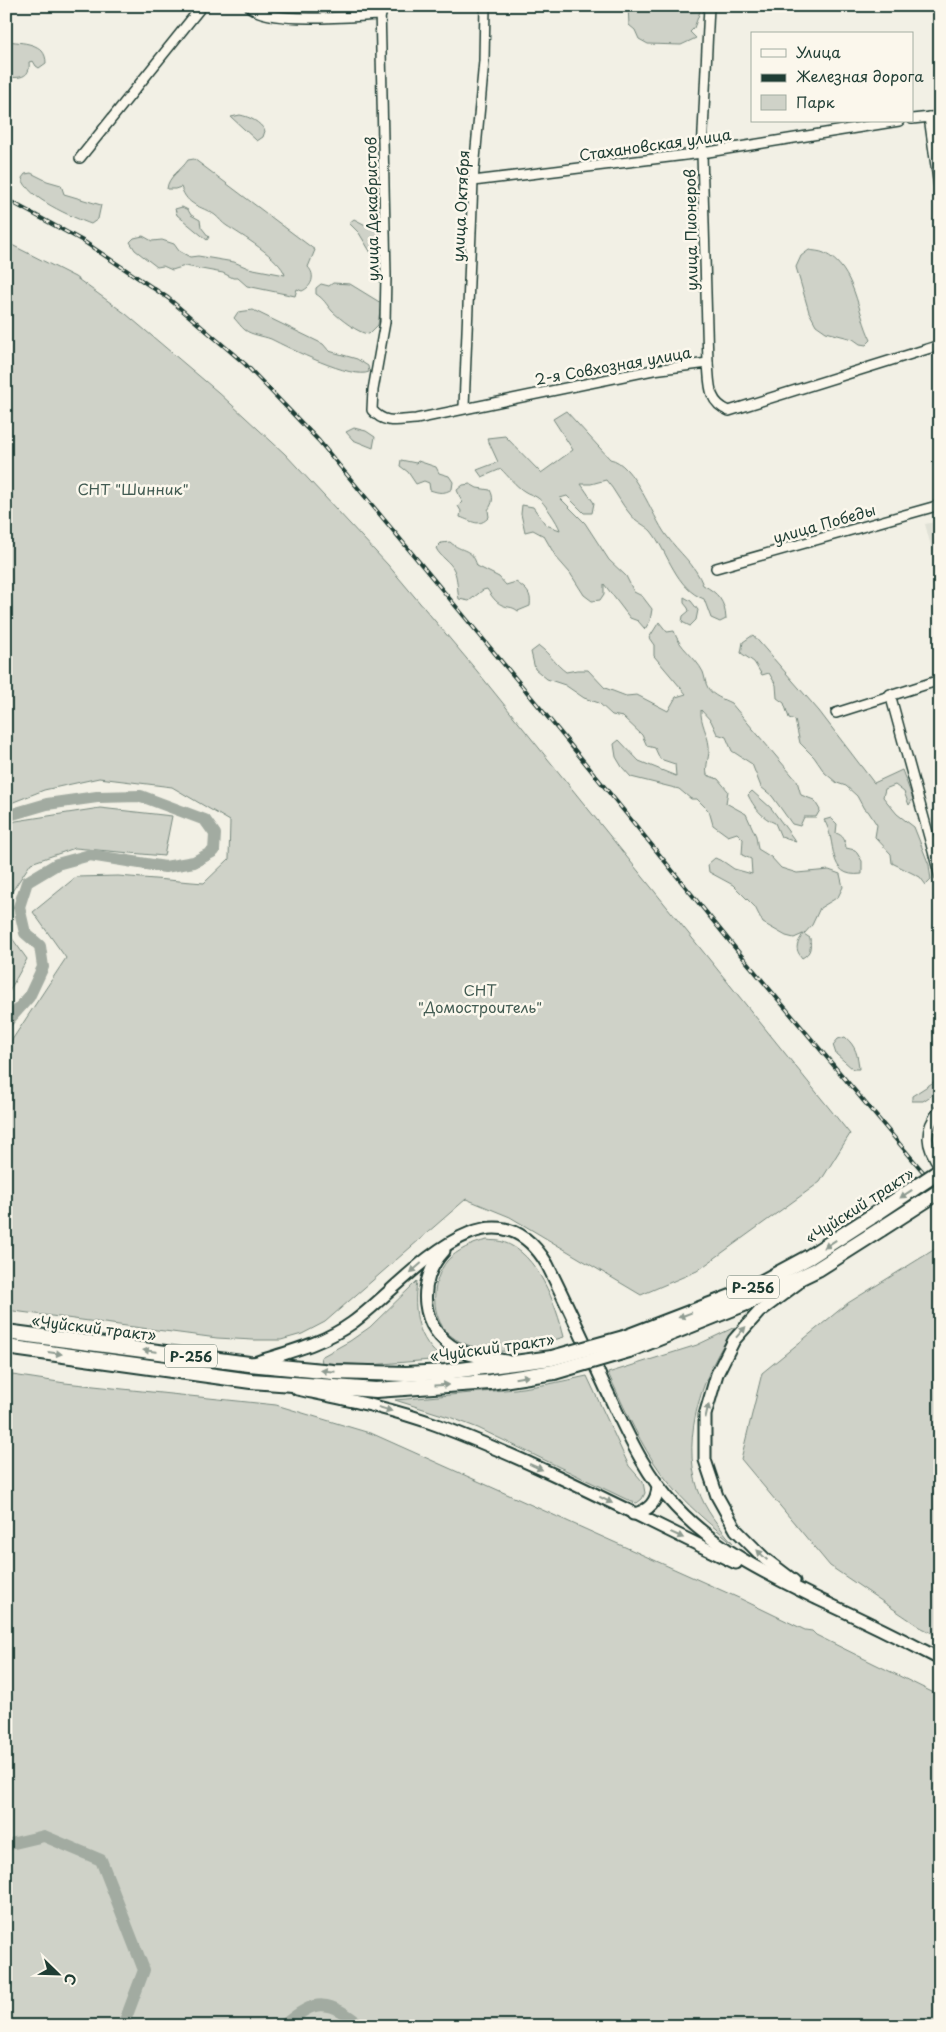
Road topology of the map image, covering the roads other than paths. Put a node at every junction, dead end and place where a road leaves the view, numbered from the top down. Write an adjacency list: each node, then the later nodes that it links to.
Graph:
1 (202, 6): 11 (street)
2 (249, 6): 5 (street)
3 (485, 6): 12 (street, улица Октября)
4 (709, 6): 10 (street, улица Пионеров)
5 (381, 11): 17 (street, улица Декабристов)
6 (940, 116): 7 (street)
7 (929, 117): 8 (street); 13 (street)
8 (914, 120)
9 (893, 122): 10 (street, Стахановская улица)
10 (702, 153): 12 (street, Стахановская улица); 15 (street, улица Пионеров)
11 (80, 158)
12 (474, 181): 16 (street, улица Октября)
13 (940, 194)
14 (940, 345): 15 (street, 2-я Совхозная улица)
15 (708, 363): 16 (street, 2-я Совхозная улица)
16 (464, 407): 17 (street, 2-я Совхозная улица)
17 (372, 410)
18 (940, 505): 19 (street, улица Победы)
19 (716, 568)
20 (940, 680): 21 (street)
21 (890, 694): 22 (street); 23 (street)
22 (836, 713)
23 (940, 877)
24 (940, 1109): 25 (street)
25 (940, 1167)
26 (940, 1171): 31 (highway, «Чуйский тракт» / Р-256, one-way to 31, bridge)
27 (940, 1191): 29 (highway, «Чуйский тракт» / Р-256, bridge)
28 (455, 1239): 33 (main road); 34 (main road, one-way to 34); 36 (main road)
29 (818, 1269): 31 (highway, «Чуйский тракт» / Р-256); 39 (main road, one-way to 29)
30 (6, 1332): 34 (highway, «Чуйский тракт» / Р-256, one-way to 30)
31 (627, 1344): 33 (highway, «Чуйский тракт» / Р-256, bridge); 35 (highway, «Чуйский тракт» / Р-256, one-way to 31, bridge)
32 (6, 1347): 35 (highway, «Чуйский тракт» / Р-256, one-way to 35)
33 (517, 1363): 34 (highway, «Чуйский тракт» / Р-256, one-way to 34)
34 (250, 1364)
35 (251, 1380): 37 (main road, one-way to 37)
36 (658, 1486): 37 (main road); 38 (main road)
37 (633, 1514): 38 (main road, one-way to 38)
38 (782, 1581): 39 (main road)
39 (814, 1596): 40 (main road)
40 (940, 1659)

